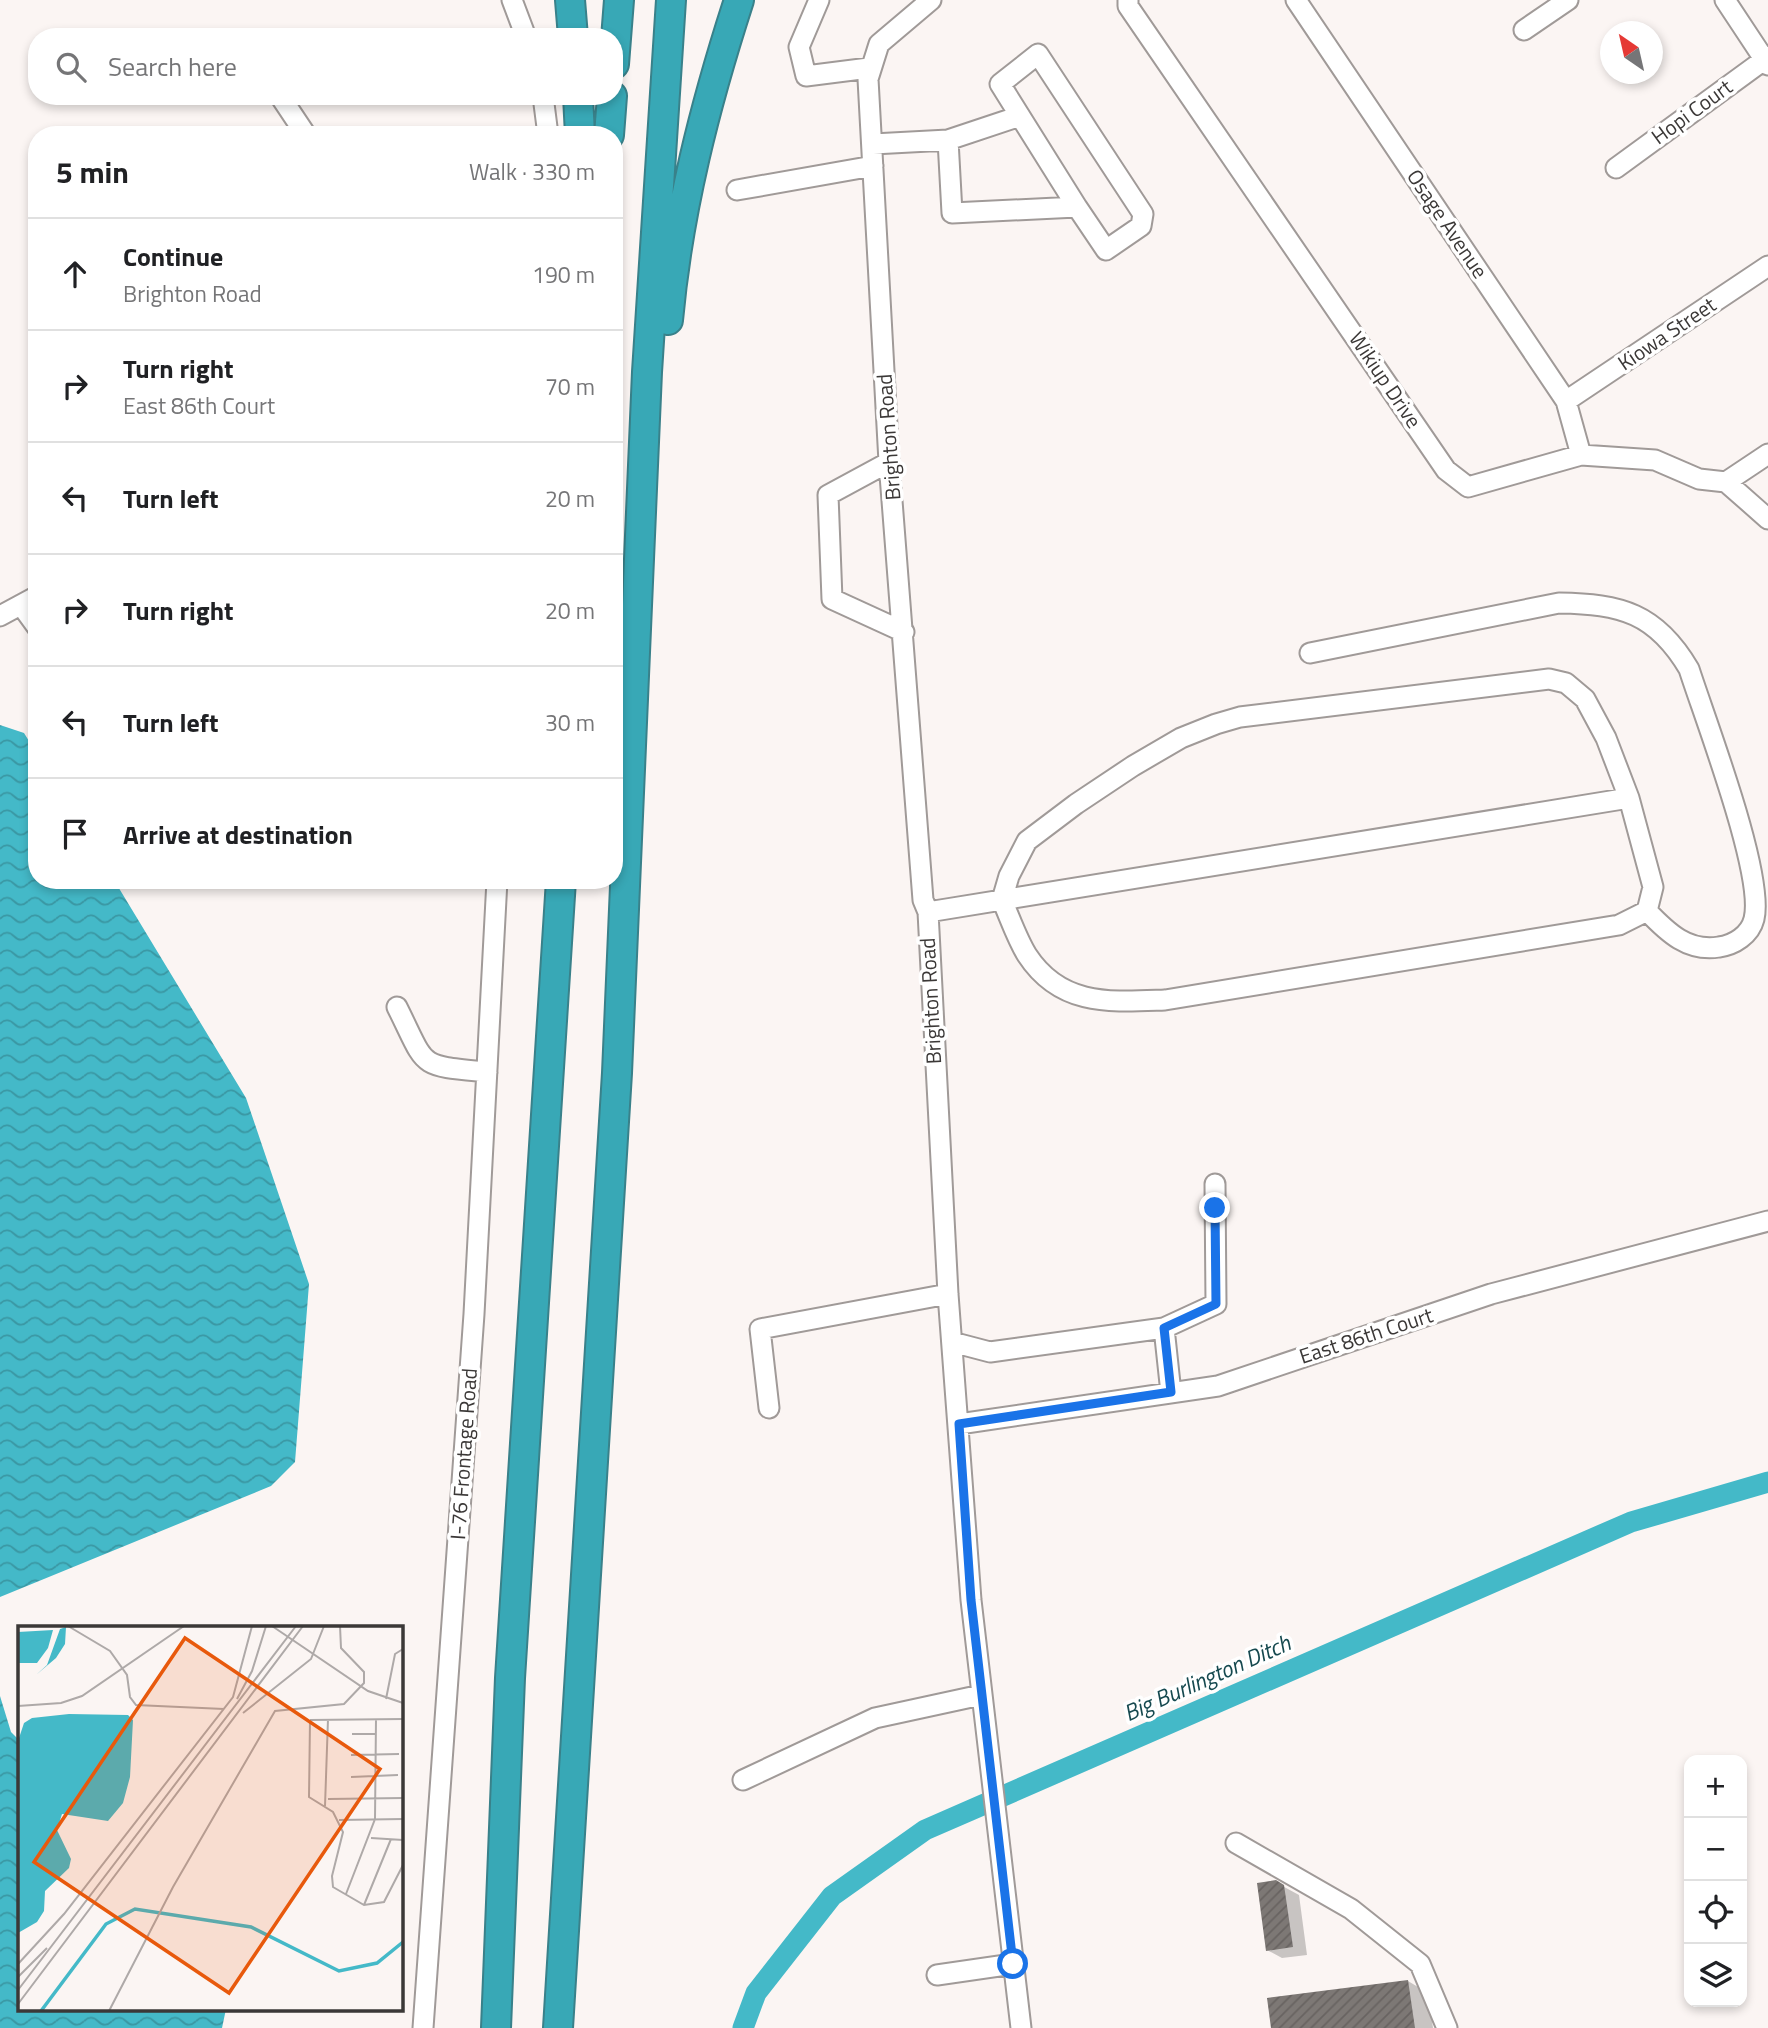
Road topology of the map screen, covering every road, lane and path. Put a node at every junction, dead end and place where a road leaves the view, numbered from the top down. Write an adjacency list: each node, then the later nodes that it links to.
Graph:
1 (512, 0): 12 (street)
2 (570, 0): 13 (highway)
3 (619, 0): 14 (highway)
4 (671, 0): 39 (highway)
5 (739, 0): 39 (highway)
6 (819, 0): 17 (street)
7 (931, 0): 17 (street)
8 (1128, 0): 36 (street, Wikiup Drive)
9 (1296, 0): 34 (street, Osage Avenue)
10 (1567, 0): 15 (street)
11 (1725, 0): 16 (street)
12 (523, 28)
13 (572, 28)
14 (617, 28)
15 (1524, 30)
16 (1767, 60): 30 (street, Hopi Court)
17 (869, 68): 28 (street, Brighton Road)
18 (286, 105): 23 (street)
19 (544, 105): 24 (street)
20 (578, 105): 25 (highway)
21 (611, 105): 26 (highway)
22 (1020, 116): 27 (street); 32 (street); 32 (street)
23 (300, 126)
24 (547, 126)
25 (579, 126)
26 (610, 126)
27 (948, 140): 28 (street); 32 (street)
28 (873, 144): 29 (street, Brighton Road)
29 (873, 166): 31 (street); 37 (street, Brighton Road)
30 (1616, 168)
31 (737, 190)
32 (1077, 207)
33 (1768, 267): 34 (street, Kiowa Street)
34 (1566, 401): 36 (street, Osage Avenue)
35 (1768, 454): 38 (street)
36 (1581, 455): 38 (street, Wikiup Drive)
37 (889, 462): 43 (street, Brighton Road); 43 (street)
38 (1726, 482): 40 (street)
39 (643, 495): 68 (highway)
40 (1768, 519)
41 (28, 602): 42 (street)
42 (0, 616)
43 (904, 632): 50 (street, Brighton Road)
44 (1310, 653): 49 (street)
45 (1629, 798): 48 (street); 48 (street); 49 (street)
46 (497, 889): 52 (street, I-76 Frontage Road)
47 (560, 889): 67 (highway)
48 (1002, 900): 49 (street); 50 (street)
49 (1647, 911)
50 (928, 912): 55 (street, Brighton Road)
51 (397, 1007): 52 (street)
52 (487, 1072): 66 (street, I-76 Frontage Road)
53 (1215, 1184): 56 (street)
54 (1768, 1221): 58 (street, East 86th Court)
55 (948, 1294): 57 (street, Brighton Road); 59 (street)
56 (1164, 1328): 57 (street); 58 (street)
57 (952, 1342): 60 (street, Brighton Road)
58 (1171, 1392): 60 (street, East 86th Court)
59 (769, 1408)
60 (959, 1424): 61 (street, Brighton Road)
61 (982, 1695): 62 (street); 64 (street, Brighton Road)
62 (743, 1780)
63 (1236, 1843): 70 (street)
64 (1013, 1964): 65 (street); 69 (street, Brighton Road)
65 (937, 1975)
66 (423, 2028)
67 (496, 2028)
68 (558, 2028)
69 (1021, 2028)
70 (1447, 2028)

